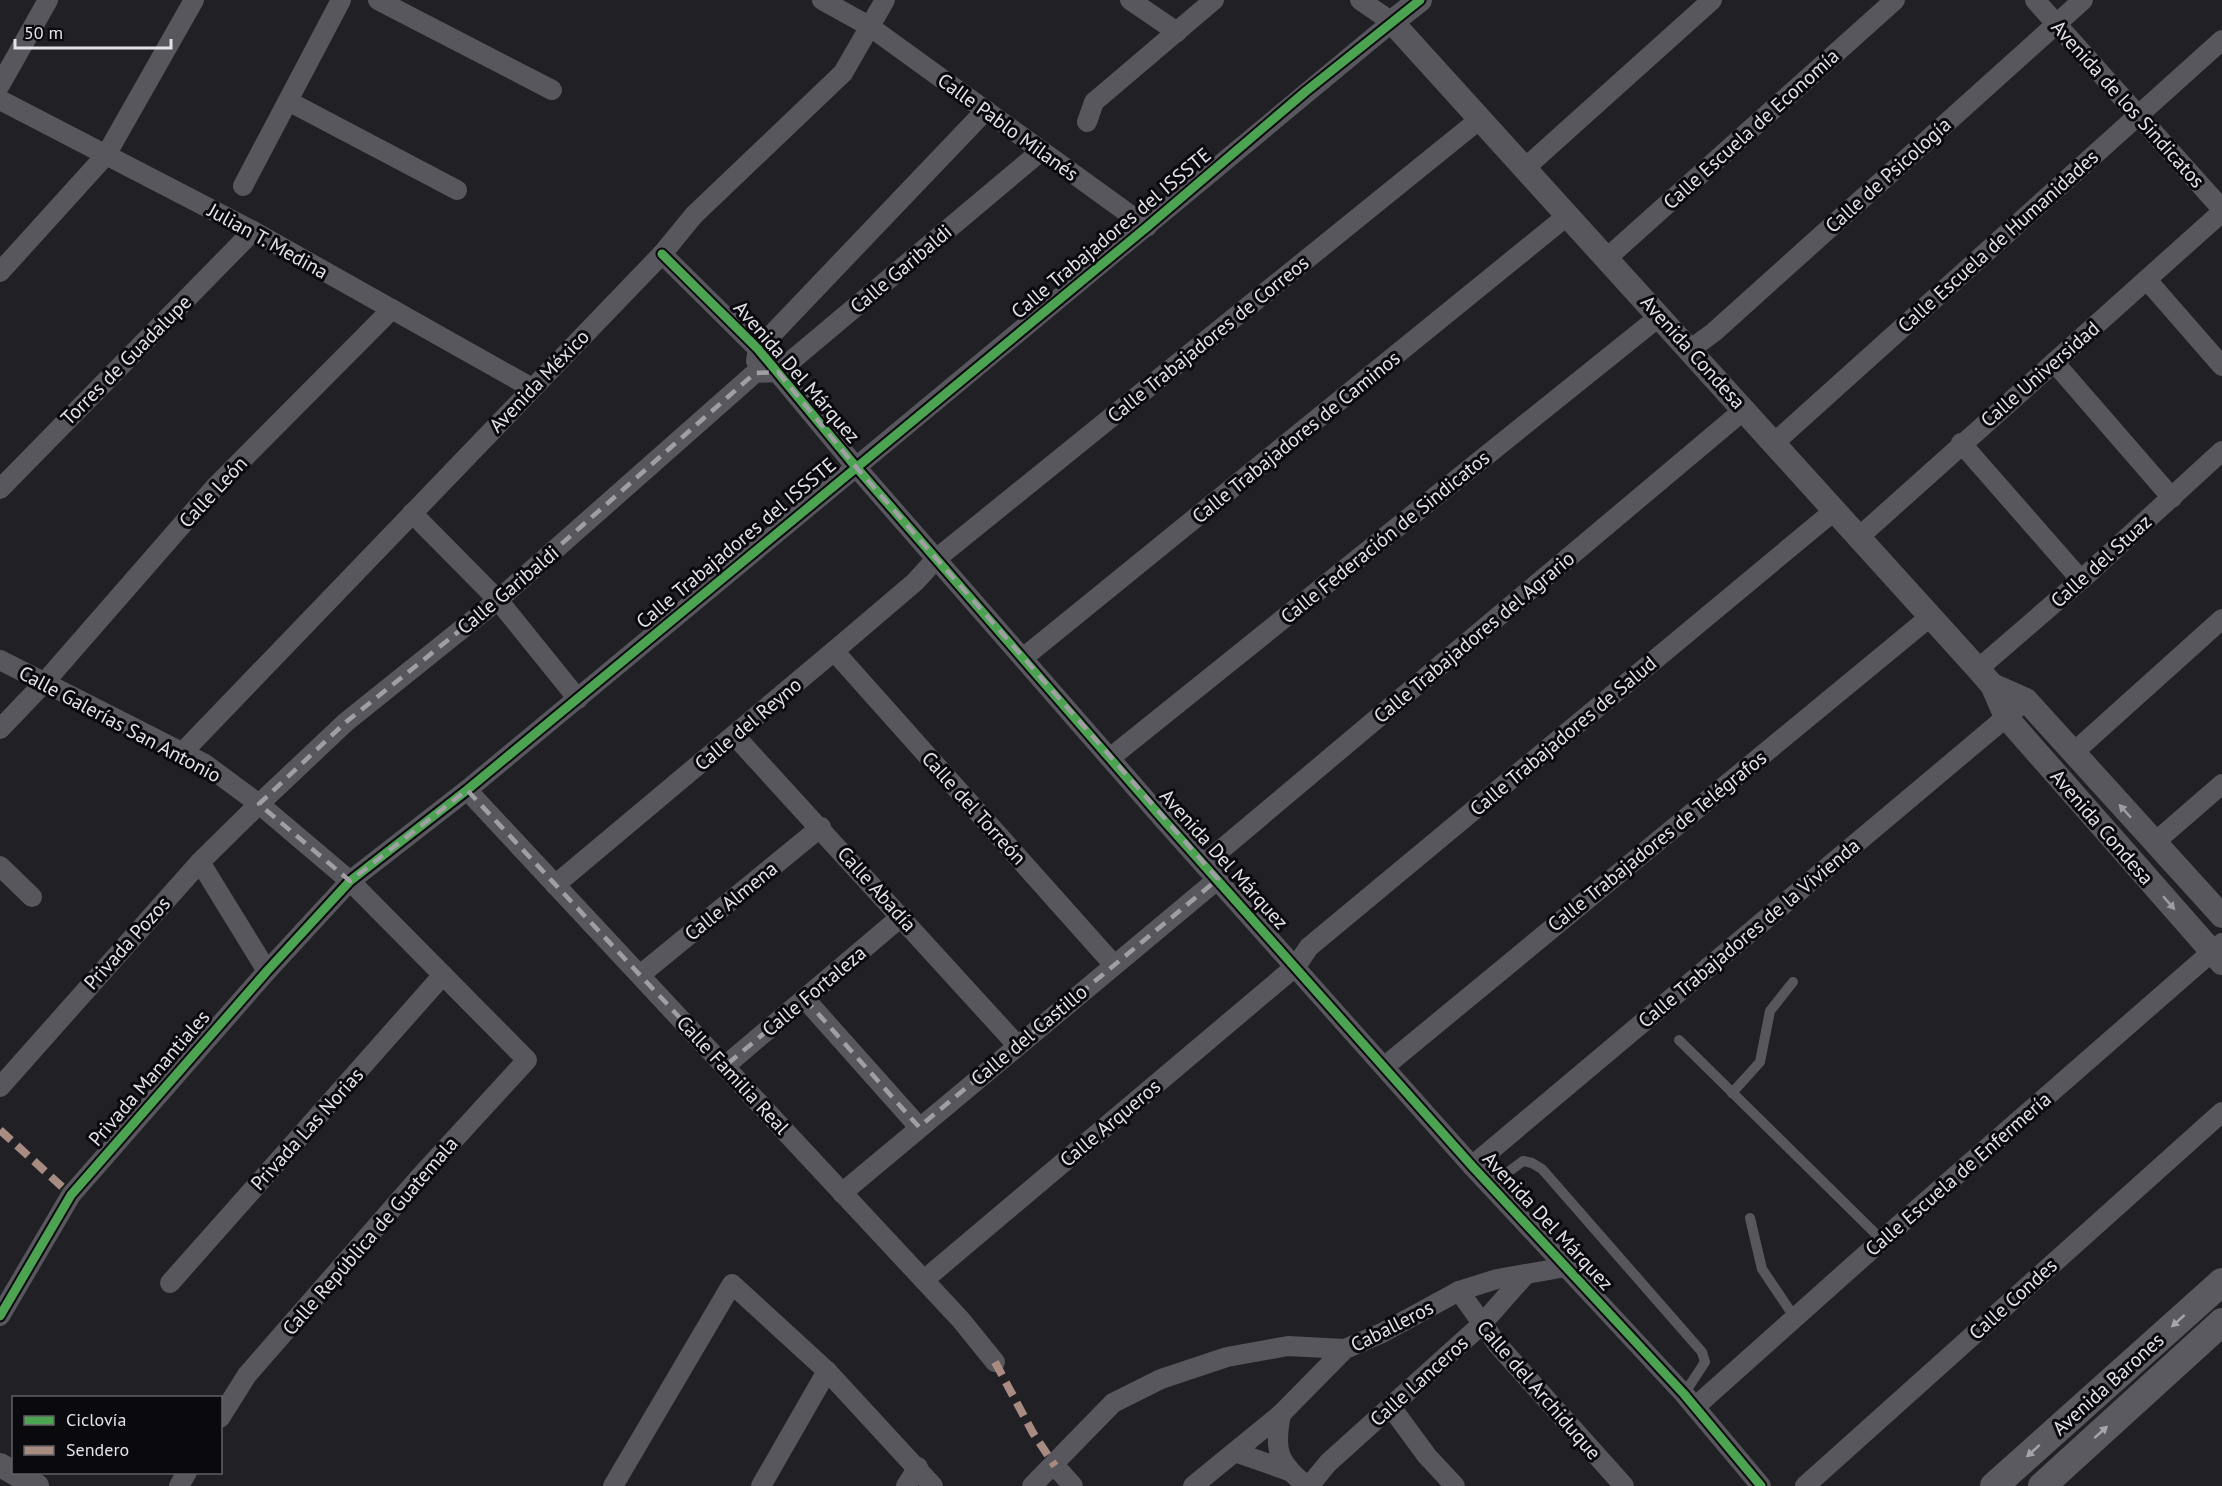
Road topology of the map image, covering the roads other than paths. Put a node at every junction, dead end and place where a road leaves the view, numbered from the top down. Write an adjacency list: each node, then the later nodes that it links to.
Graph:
1 (48, 0): 20 (street)
2 (194, 0): 29 (street)
3 (341, 0): 23 (street)
4 (378, 0): 21 (street)
5 (822, 0): 17 (street, Calle Pablo Milanés)
6 (885, 0): 17 (street, Avenida México)
7 (1130, 0): 18 (street)
8 (1214, 0): 18 (street)
9 (1360, 0): 15 (street)
10 (1420, 0): 15 (street)
11 (1712, 0): 30 (street)
12 (1895, 0): 38 (street, Calle Escuela de Economía)
13 (2035, 0): 16 (street, Avenida de los Sindicatos)
14 (2083, 0): 16 (street, Calle de Psicología)
15 (1392, 22): 26 (street, Avenida Condesa); 35 (street, Calle Trabajadores del ISSSTE)
16 (2056, 24): 25 (street, Avenida de los Sindicatos); 44 (street, Calle de Psicología)
17 (869, 26): 24 (street, Calle Pablo Milanés); 37 (street, Avenida México)
18 (1177, 32): 27 (street)
19 (2222, 40): 25 (street, Calle Escuela de Humanidades)
20 (0, 86)
21 (552, 90)
22 (0, 100): 29 (street, Julian T. Medina)
23 (288, 100): 31 (street); 32 (street)
24 (986, 110): 28 (street, Calle Pablo Milanés); 43 (street)
25 (2139, 115): 33 (street, Avenida de los Sindicatos); 51 (street, Calle Escuela de Humanidades)
26 (1480, 119): 30 (street, Avenida Condesa); 60 (street, Calle Trabajadores de Correos)
27 (1088, 122)
28 (1041, 151): 35 (street, Calle Pablo Milanés); 47 (street, Calle Garibaldi)
29 (106, 156): 36 (street, Julian T. Medina); 39 (street)
30 (1525, 168): 34 (street, Avenida Condesa)
31 (243, 186)
32 (457, 190)
33 (2222, 210): 40 (street, Calle Universidad)
34 (1568, 215): 38 (street, Avenida Condesa); 66 (street, Calle Trabajadores de Caminos)
35 (1147, 227): 54 (street, Calle Trabajadores del ISSSTE)
36 (253, 231): 41 (street, Julian T. Medina); 55 (street, Torres de Guadalupe)
37 (662, 254): 43 (street, Avenida Del Márquez); 49 (street, Avenida México)
38 (1607, 258): 42 (street, Avenida Condesa)
39 (0, 272)
40 (2146, 280): 45 (street, Calle Universidad); 46 (street)
41 (392, 309): 49 (street, Julian T. Medina); 69 (street, Calle León)
42 (1660, 316): 44 (street, Avenida Condesa); 77 (street, Calle Federación de Sindicatos)
43 (758, 349): 47 (street, Avenida Del Márquez); 48 (street)
44 (1691, 349): 50 (street, Avenida Condesa)
45 (2054, 362): 52 (street, Calle Universidad); 56 (street)
46 (2222, 366)
47 (778, 372): 48 (street); 54 (street, Avenida Del Márquez)
48 (755, 373): 62 (street, Calle Garibaldi)
49 (531, 388): 58 (street, Avenida México)
50 (1745, 409): 51 (street, Avenida Condesa); 84 (street, Calle Trabajadores del Agrario)
51 (1774, 442): 57 (street, Avenida Condesa)
52 (1961, 443): 59 (street, Calle Universidad); 61 (street)
53 (2222, 451): 56 (street, Calle del Stuaz)
54 (856, 467): 60 (street, Avenida Del Márquez); 70 (street, Calle Trabajadores del ISSSTE)
55 (0, 489)
56 (2172, 498): 61 (street, Calle del Stuaz)
57 (1835, 510): 59 (street, Avenida Condesa); 94 (street, Calle Trabajadores de Salud)
58 (412, 513): 62 (street); 76 (street, Avenida México)
59 (1859, 537): 63 (street, Avenida Condesa)
60 (936, 559): 65 (street, Calle del Reyno); 66 (street, Avenida Del Márquez)
61 (2081, 580): 68 (street, Calle del Stuaz)
62 (498, 600): 70 (street); 80 (street, Calle Garibaldi)
63 (1931, 616): 68 (street, Avenida Condesa); 104 (street, Calle Trabajadores de Telégrafos)
64 (2222, 619): 75 (street)
65 (834, 651): 74 (street, Calle del Reyno); 93 (street, Calle del Torreón)
66 (1023, 658): 77 (street, Avenida Del Márquez)
67 (0, 660): 69 (street, Calle Galerías San Antonio)
68 (1985, 677): 71 (street, Avenida Condesa); 72 (street, Avenida Condesa)
69 (44, 683): 73 (street, Calle León); 76 (street, Calle Galerías San Antonio)
70 (578, 699): 79 (street, Calle Trabajadores del ISSSTE)
71 (2026, 700): 72 (street, Calle Trabajadores de la Vivienda); 75 (street, Avenida Condesa)
72 (2006, 717): 92 (street, Avenida Condesa, one-way to 92); 109 (street, Calle Trabajadores de la Vivienda)
73 (0, 729)
74 (735, 735): 81 (street, Calle Abadía); 88 (street, Calle del Reyno)
75 (2073, 753): 82 (street, Avenida Condesa, one-way to 75)
76 (181, 754): 80 (street, Calle Galerías San Antonio)
77 (1110, 758): 84 (street, Avenida Del Márquez)
78 (2222, 784): 82 (street)
79 (467, 790): 87 (street, Calle Trabajadores del ISSSTE); 88 (street, Calle Familia Real)
80 (259, 804): 83 (street, Privada Pozos); 87 (street, Calle Galerías San Antonio)
81 (821, 827): 90 (street, Calle Abadía); 97 (street, Calle Almena)
82 (2154, 843): 91 (street, Avenida Condesa)
83 (200, 862): 95 (street); 105 (street, Privada Pozos)
84 (1204, 864): 86 (street, Avenida Del Márquez)
85 (0, 866): 89 (street)
86 (1218, 879): 93 (street, Calle del Castillo); 94 (street, Avenida Del Márquez)
87 (350, 881): 95 (street, Privada Manantiales); 96 (street, Calle Galerías San Antonio)
88 (555, 885): 97 (street, Calle Familia Real)
89 (32, 897)
90 (902, 916): 99 (street, Calle Fortaleza); 101 (street, Calle Abadía)
91 (2222, 916)
92 (2219, 953): 113 (street, Calle Escuela de Enfermería)
93 (1114, 965): 101 (street, Calle del Castillo)
94 (1296, 966): 104 (street, Avenida Del Márquez); 116 (street, Calle Arqueros)
95 (267, 971): 120 (street, Privada Manantiales)
96 (443, 975): 102 (street, Calle Galerías San Antonio); 118 (street, Privada Las Norias)
97 (640, 975): 103 (street, Calle Familia Real)
98 (1793, 982): 106 (lane)
99 (805, 999): 103 (street, Calle Fortaleza); 108 (street)
100 (1679, 1040): 106 (lane)
101 (1017, 1045): 108 (street, Calle del Castillo)
102 (527, 1060): 132 (street, Calle República de Guatemala)
103 (725, 1066): 111 (street, Calle Familia Real)
104 (1384, 1067): 109 (street, Avenida Del Márquez)
105 (0, 1087)
106 (1732, 1093): 113 (lane)
107 (2222, 1112): 150 (street, Calle Condes)
108 (919, 1127): 111 (street, Calle del Castillo)
109 (1472, 1166): 110 (street, Avenida Del Márquez)
110 (1491, 1185): 114 (street, Avenida Del Márquez); 129 (lane)
111 (842, 1193): 116 (street, Calle Familia Real)
112 (1750, 1218): 121 (lane)
113 (1882, 1240): 121 (street, Calle Escuela de Enfermería)
114 (1566, 1267): 115 (street, Caballeros); 129 (street, Avenida Del Márquez)
115 (1526, 1274): 119 (street, Caballeros); 123 (street, Calle Lanceros)
116 (924, 1280): 125 (street, Calle Familia Real)
117 (2222, 1282): 127 (main road, Avenida Barones, one-way to 127)
118 (170, 1283)
119 (1459, 1291): 123 (street, Calle del Archiduque); 124 (street, Caballeros)
120 (0, 1317)
121 (1795, 1318): 129 (street, Calle Escuela de Enfermería)
122 (2222, 1322): 128 (main road, Avenida Barones)
123 (1481, 1325): 130 (street, Calle Lanceros); 148 (street, Calle del Archiduque)
124 (1345, 1349): 131 (street, Caballeros); 134 (street)
125 (994, 1362)
126 (827, 1371): 135 (street); 139 (street); 140 (street)
127 (2116, 1376): 128 (main road); 151 (main road, Avenida Barones, one-way to 151)
128 (2138, 1398): 152 (main road, Avenida Barones, one-way to 128)
129 (1690, 1401): 149 (street, Avenida Del Márquez)
130 (1391, 1407): 146 (street, Calle Lanceros); 147 (street)
131 (1281, 1414): 133 (street, Caballeros); 136 (street)
132 (222, 1415)
133 (1235, 1452): 136 (street); 145 (street, Caballeros)
134 (1055, 1466): 143 (street); 144 (street)
135 (918, 1467): 141 (street); 142 (street)
136 (1289, 1472): 146 (street)
137 (16, 1474): 138 (street)
138 (37, 1486)
139 (613, 1486)
140 (761, 1486)
141 (906, 1486)
142 (933, 1486)
143 (1032, 1486)
144 (1073, 1486)
145 (1193, 1486)
146 (1308, 1486)
147 (1455, 1486)
148 (1624, 1486)
149 (1761, 1486)
150 (1805, 1486)
151 (1994, 1486)
152 (2042, 1486)

